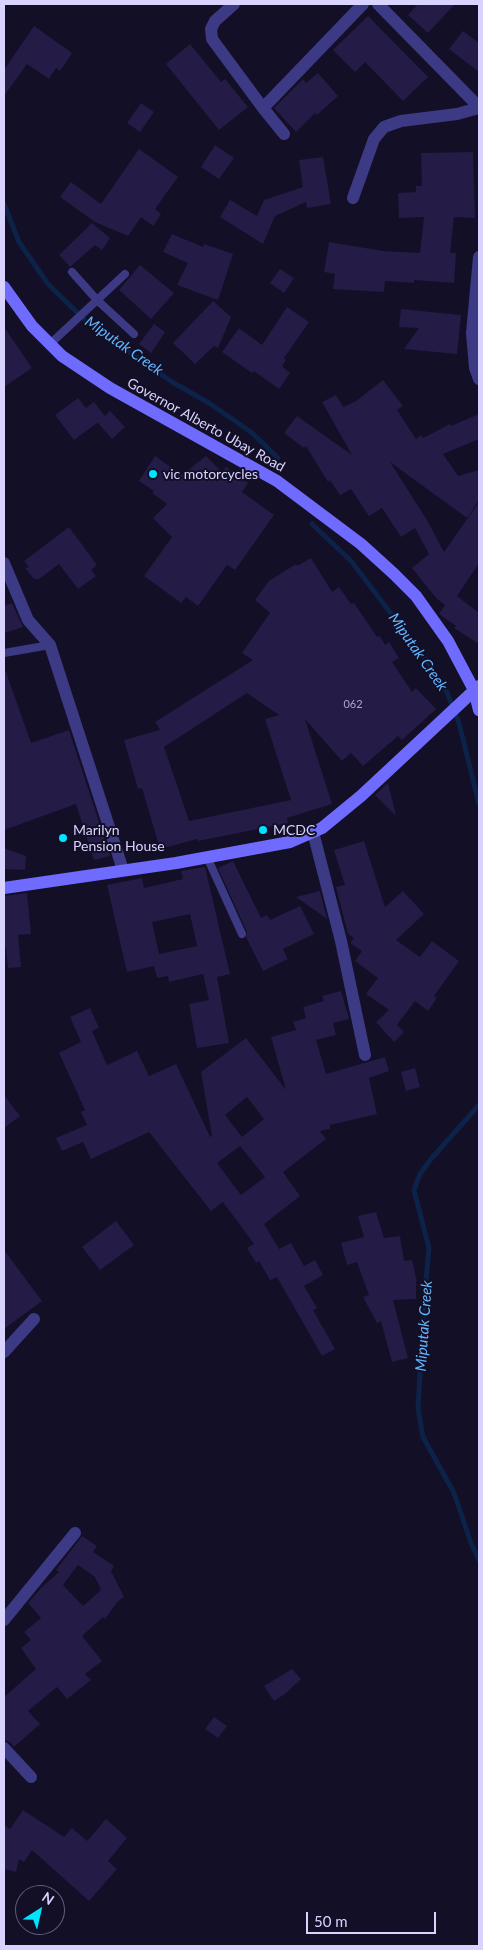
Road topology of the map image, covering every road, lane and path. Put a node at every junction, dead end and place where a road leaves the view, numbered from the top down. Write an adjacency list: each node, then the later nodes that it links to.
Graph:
1 (234, 4): 4 (street)
2 (363, 4): 4 (street)
3 (378, 4): 5 (street)
4 (262, 108): 6 (street)
5 (479, 108): 7 (street)
6 (284, 134)
7 (353, 198)
8 (479, 257): 15 (street)
9 (72, 272): 12 (lane)
10 (126, 274): 12 (lane)
11 (4, 287): 14 (main road, Governor Alberto Ubay Road)
12 (97, 300): 13 (lane); 14 (lane)
13 (134, 334)
14 (50, 344): 19 (main road, Governor Alberto Ubay Road)
15 (479, 379)
16 (4, 563): 17 (street)
17 (50, 645): 18 (lane); 23 (street)
18 (4, 653)
19 (476, 688): 20 (main road, Governor Alberto Ubay Road); 21 (main road)
20 (479, 710)
21 (313, 832): 22 (main road); 26 (street)
22 (207, 857): 23 (main road); 25 (lane)
23 (123, 870): 24 (main road)
24 (4, 888)
25 (242, 934)
26 (365, 1054)
27 (34, 1319): 28 (street)
28 (4, 1352)
29 (75, 1533): 30 (street)
30 (4, 1620)
31 (4, 1748): 32 (street)
32 (31, 1777)

